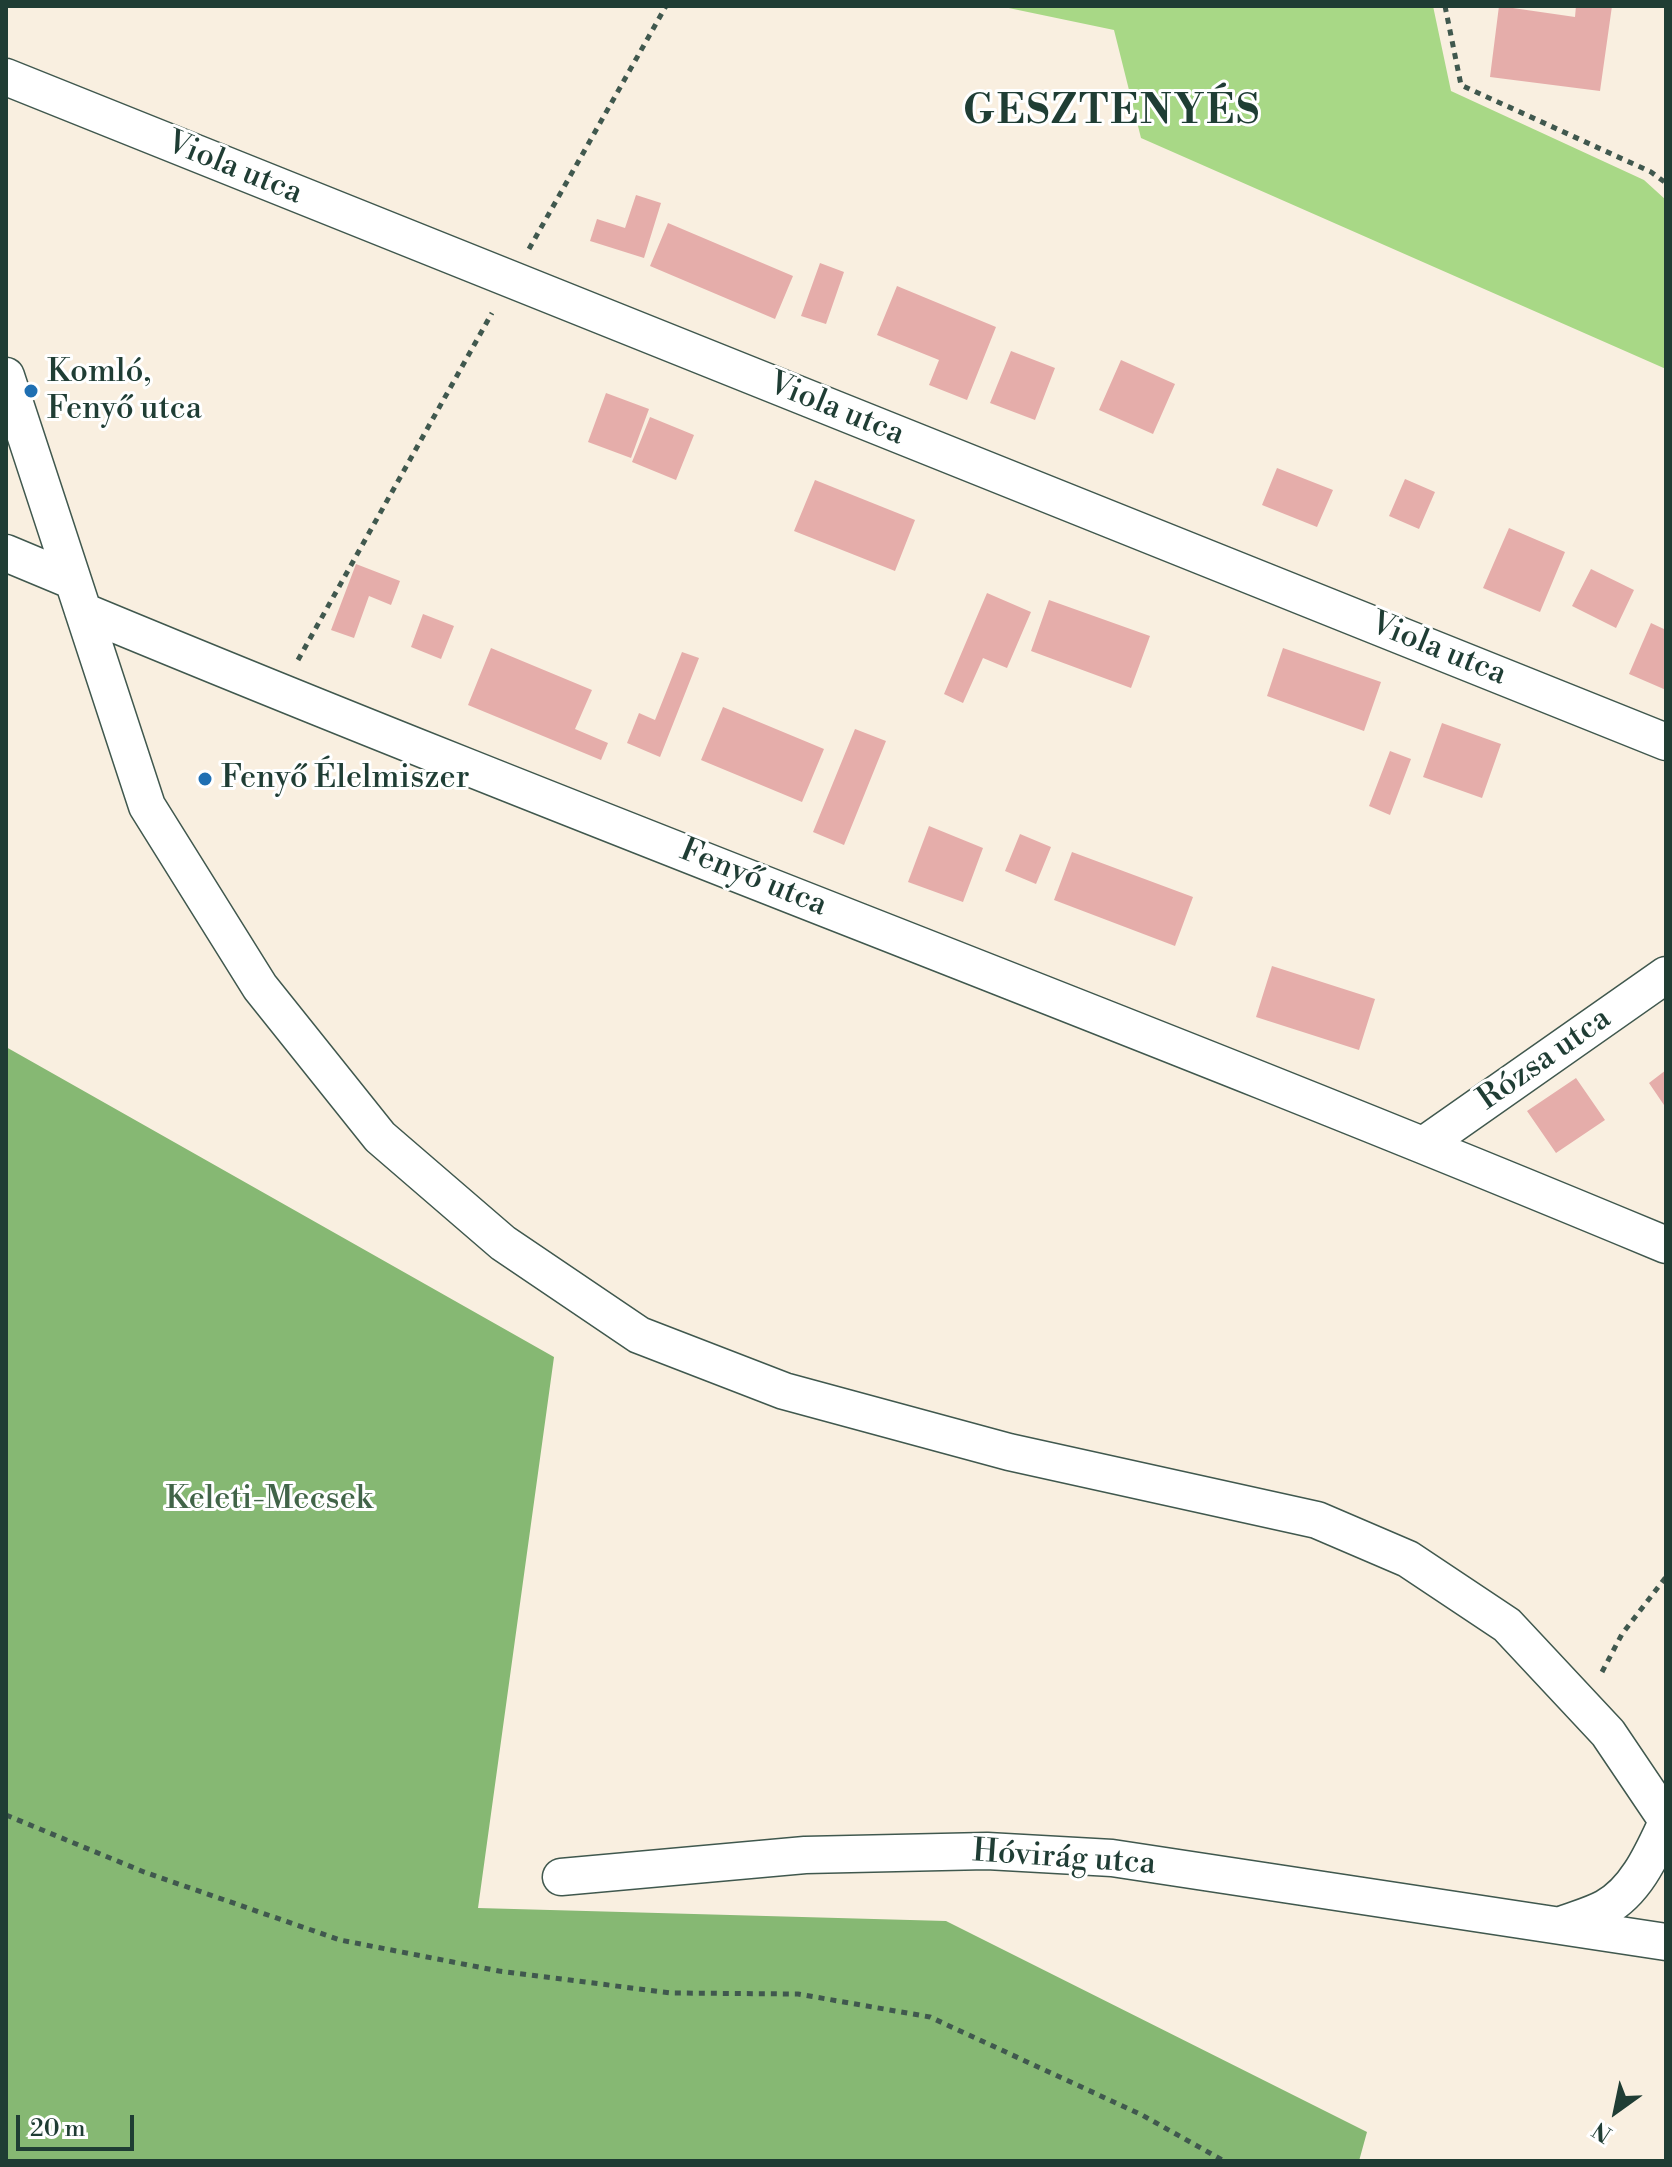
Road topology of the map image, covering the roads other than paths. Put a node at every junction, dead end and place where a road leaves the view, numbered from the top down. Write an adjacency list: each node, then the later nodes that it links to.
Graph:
1 (6, 77): 5 (street, Viola utca)
2 (6, 376): 4 (street)
3 (6, 553): 4 (street, Fenyő utca)
4 (78, 596): 7 (street, Fenyő utca); 9 (street)
5 (1666, 742)
6 (1666, 975): 7 (street, Rózsa utca)
7 (1425, 1144): 8 (street, Fenyő utca)
8 (1666, 1245)
9 (1666, 1821): 11 (street, Hóvirág utca)
10 (561, 1877): 11 (street, Hóvirág utca)
11 (1563, 1924): 12 (street, Hóvirág utca)
12 (1666, 1942)

